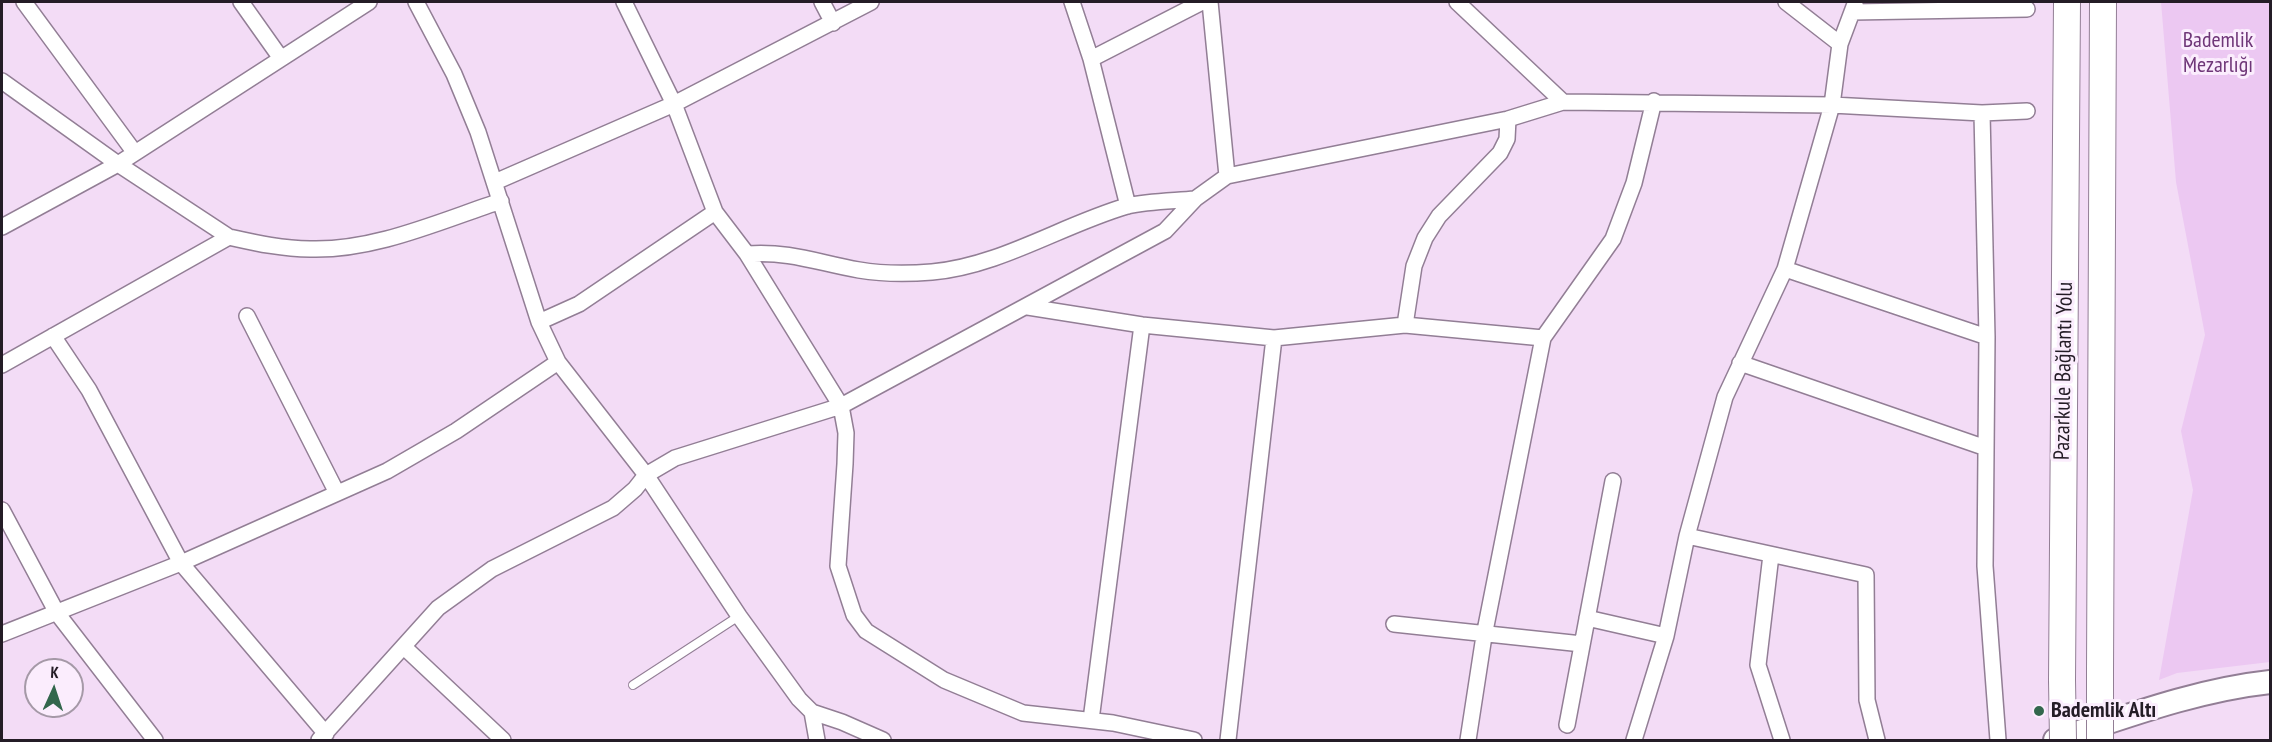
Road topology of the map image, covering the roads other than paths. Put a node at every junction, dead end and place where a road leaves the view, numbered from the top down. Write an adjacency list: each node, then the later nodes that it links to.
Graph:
1 (24, 2): 29 (street)
2 (241, 2): 19 (street)
3 (369, 2): 19 (street)
4 (416, 2): 32 (street)
5 (624, 2): 24 (street)
6 (822, 2): 17 (street)
7 (872, 2): 17 (street)
8 (1072, 2): 20 (street)
9 (1202, 2): 20 (street)
10 (1210, 2): 31 (street)
11 (1457, 2): 23 (street)
12 (1786, 2): 18 (street)
13 (2067, 2): 89 (main road, Pazarkule Bağlantı Yolu, bridge)
14 (2103, 2): 90 (main road, Pazarkule Bağlantı Yolu, bridge)
15 (1854, 7): 16 (street); 18 (street)
16 (2027, 9)
17 (833, 23): 24 (street)
18 (1840, 44): 25 (street)
19 (280, 57): 29 (street)
20 (1091, 59): 35 (street)
21 (2, 81): 30 (street)
22 (1654, 101): 23 (street); 25 (street); 49 (street)
23 (1563, 102): 28 (street)
24 (674, 104): 32 (street); 36 (street)
25 (1832, 105): 27 (street); 40 (street)
26 (2027, 111): 27 (street)
27 (1982, 113): 47 (street)
28 (1508, 119): 31 (street); 45 (street)
29 (135, 153): 30 (street)
30 (118, 164): 37 (street); 38 (street)
31 (1227, 176): 33 (street)
32 (495, 182): 34 (street)
33 (1195, 199): 35 (street); 41 (street)
34 (501, 201): 38 (street); 43 (street)
35 (1128, 206): 39 (street)
36 (715, 212): 39 (street); 43 (street)
37 (2, 227)
38 (229, 237): 46 (street)
39 (747, 254): 53 (street)
40 (1785, 269): 47 (street); 51 (street)
41 (1028, 307): 44 (street); 53 (street)
42 (247, 316): 57 (street)
43 (539, 322): 50 (street)
44 (1142, 325): 48 (street); 74 (street)
45 (1406, 326): 48 (street); 49 (street)
46 (53, 336): 52 (street); 61 (street)
47 (1987, 337): 54 (street)
48 (1274, 338): 82 (street)
49 (1543, 338): 66 (street)
50 (558, 362): 55 (street); 57 (street)
51 (1740, 363): 54 (street); 59 (street)
52 (2, 365)
53 (841, 406): 55 (street); 74 (street)
54 (1986, 448): 87 (street)
55 (646, 475): 63 (street); 70 (street)
56 (1613, 482): 64 (street)
57 (337, 493): 61 (street)
58 (2, 510): 62 (street)
59 (1688, 536): 60 (street); 68 (street)
60 (1771, 555): 85 (street); 86 (street)
61 (181, 563): 62 (street); 76 (street)
62 (57, 613): 67 (street); 77 (street)
63 (739, 616): 72 (lane); 73 (street)
64 (1587, 618): 68 (street); 69 (street)
65 (1394, 624): 66 (street)
66 (1485, 633): 69 (street); 83 (street)
67 (2, 634)
68 (1666, 636): 84 (street)
69 (1582, 644): 75 (street)
70 (404, 647): 76 (street); 78 (street)
71 (2271, 682): 88 (street)
72 (633, 685)
73 (812, 712): 79 (street); 80 (street)
74 (1091, 720): 81 (street)
75 (1567, 725)
76 (323, 737)
77 (155, 741)
78 (503, 741)
79 (817, 741)
80 (883, 741)
81 (1194, 741)
82 (1228, 741)
83 (1468, 741)
84 (1634, 741)
85 (1782, 741)
86 (1877, 741)
87 (1998, 741)
88 (2055, 741)
89 (2063, 741)
90 (2100, 741)

